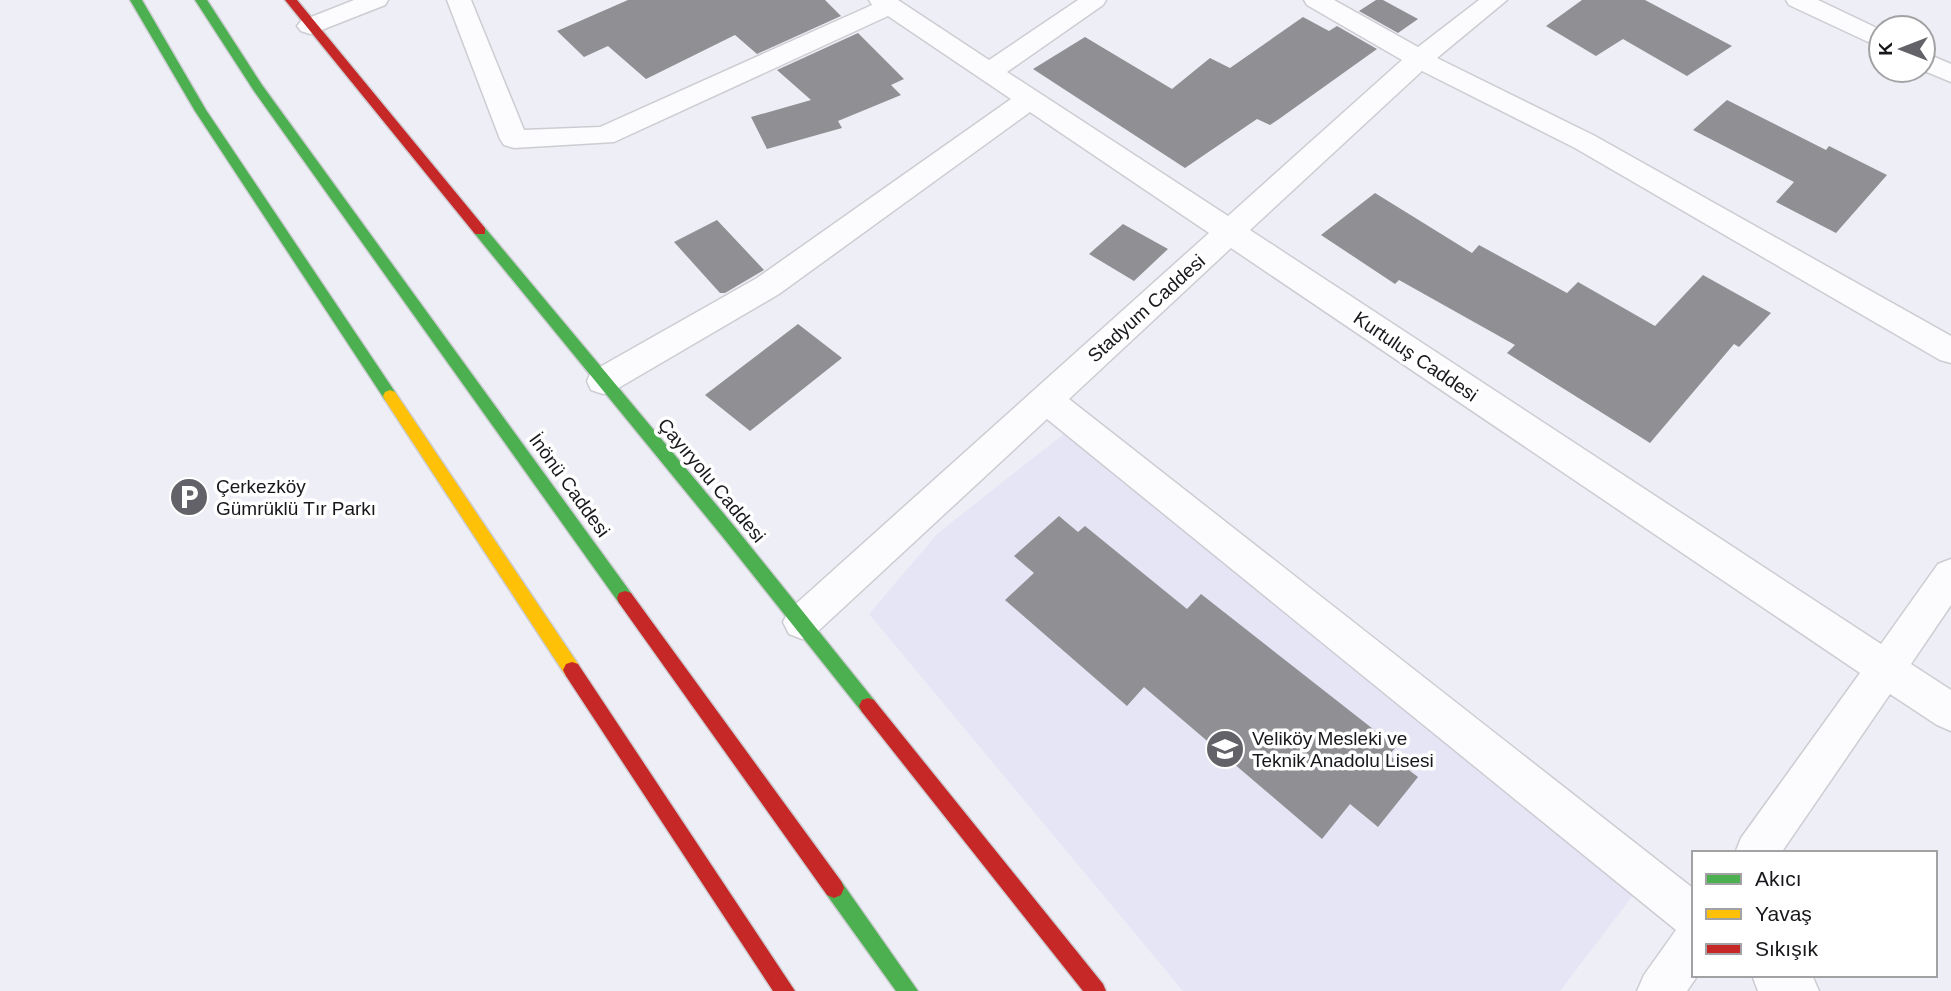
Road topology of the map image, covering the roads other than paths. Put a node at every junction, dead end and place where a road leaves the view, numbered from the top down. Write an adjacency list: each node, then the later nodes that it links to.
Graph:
1 (136, 0): 28 (main road)
2 (201, 0): 29 (main road, İnönü Caddesi)
3 (291, 0): 11 (main road, Çayıryolu Caddesi)
4 (376, 0): 11 (street)
5 (458, 0): 10 (street)
6 (1094, 0): 14 (street)
7 (1316, 0): 13 (street)
8 (1495, 0): 13 (street, Stadyum Caddesi)
9 (1798, 0): 12 (street)
10 (885, 3): 14 (street, Kurtuluş Caddesi)
11 (310, 26): 18 (main road, Çayıryolu Caddesi)
12 (1867, 33)
13 (1419, 60): 16 (street, Stadyum Caddesi); 17 (street)
14 (989, 72): 15 (street, Kurtuluş Caddesi)
15 (1029, 99): 16 (street, Kurtuluş Caddesi); 18 (street)
16 (1229, 231): 19 (street, Stadyum Caddesi); 22 (street, Kurtuluş Caddesi)
17 (1951, 351)
18 (603, 381): 21 (main road, Çayıryolu Caddesi)
19 (1046, 399): 21 (street, Stadyum Caddesi); 25 (street)
20 (1951, 575): 22 (street)
21 (802, 622): 30 (main road, Çayıryolu Caddesi)
22 (1885, 668): 23 (street, Kurtuluş Caddesi); 24 (street)
23 (1951, 712)
24 (1757, 851)
25 (1692, 915)
26 (1692, 945): 31 (street)
27 (1777, 977): 32 (street)
28 (785, 991)
29 (908, 991)
30 (1096, 991)
31 (1660, 991)
32 (1796, 991)

